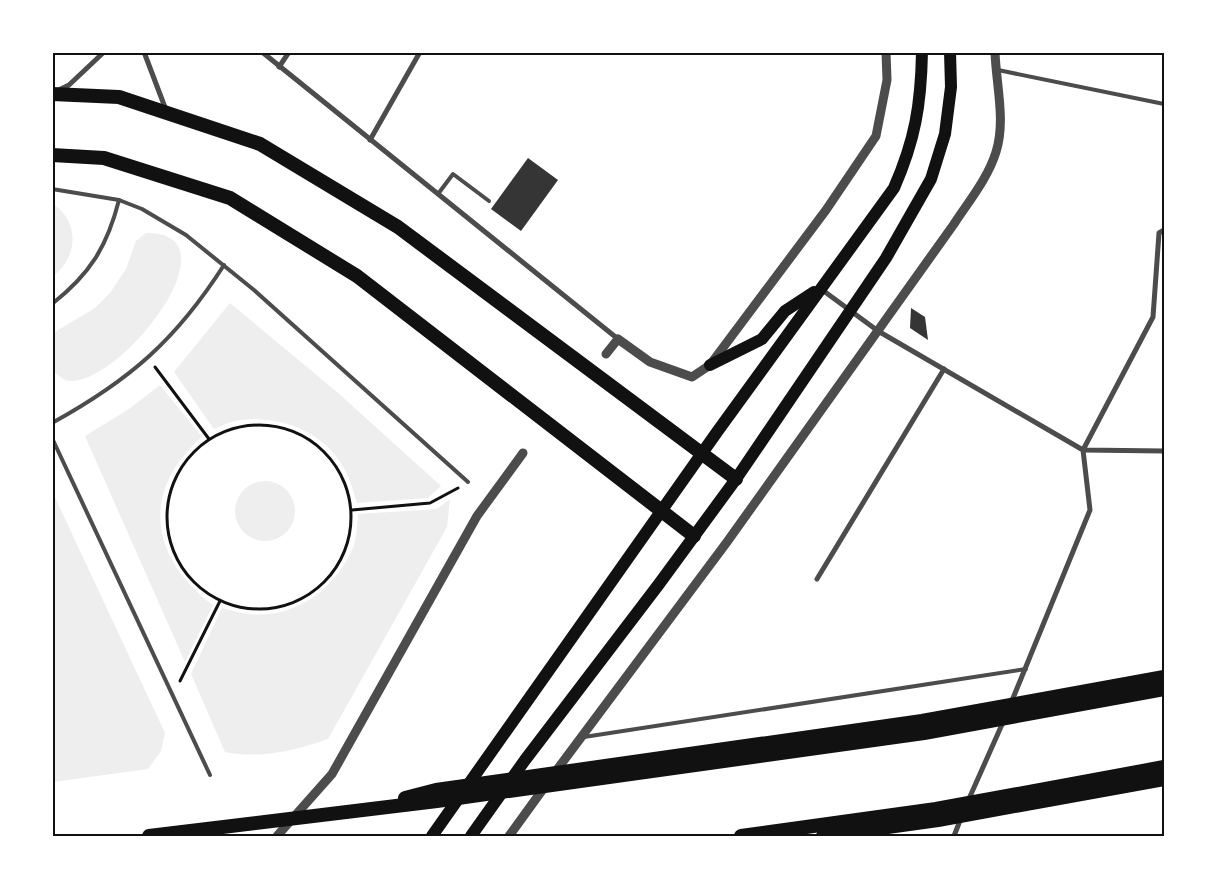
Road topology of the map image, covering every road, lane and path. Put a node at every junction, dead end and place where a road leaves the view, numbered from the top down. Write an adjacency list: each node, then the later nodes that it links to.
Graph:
1 (104, 52): 12 (street)
2 (144, 52): 14 (street)
3 (262, 52): 10 (street)
4 (289, 52): 10 (street)
5 (420, 52): 15 (street)
6 (886, 52): 30 (street)
7 (922, 52): 23 (main road)
8 (950, 52): 25 (main road)
9 (995, 52): 11 (street)
10 (278, 67): 15 (street)
11 (996, 69): 13 (lane); 26 (street)
12 (52, 94): 14 (highway)
13 (1164, 104)
14 (167, 113): 38 (highway)
15 (370, 140): 18 (street)
16 (52, 155): 42 (highway)
17 (52, 189): 19 (lane)
18 (438, 194): 20 (lane); 27 (street)
19 (119, 200): 22 (lane); 24 (lane)
20 (489, 201)
21 (1164, 230): 35 (street)
22 (224, 265): 29 (lane); 40 (lane)
23 (820, 288): 25 (street); 30 (main road); 38 (main road)
24 (52, 304)
25 (850, 310): 26 (street); 39 (main road)
26 (878, 331): 31 (street); 50 (street)
27 (618, 339): 28 (street); 30 (street)
28 (606, 354)
29 (148, 358): 32 (lane); 34 (path)
30 (710, 365)
31 (944, 369): 35 (street); 44 (street)
32 (52, 423)
33 (52, 438): 49 (lane)
34 (209, 439): 41 (path); 45 (path)
35 (1083, 450): 36 (street); 46 (street)
36 (1164, 451)
37 (524, 453): 58 (street)
38 (702, 454): 39 (highway); 42 (main road)
39 (736, 479): 43 (main road)
40 (468, 482): 41 (path)
41 (352, 510): 45 (path)
42 (662, 513): 43 (highway); 59 (main road)
43 (694, 536): 60 (main road)
44 (817, 579)
45 (220, 601): 49 (path)
46 (1026, 669): 50 (lane); 56 (street)
47 (1164, 677): 55 (highway)
48 (1164, 689): 55 (highway)
49 (173, 696): 52 (lane)
50 (581, 737): 61 (street)
51 (1164, 767): 62 (highway)
52 (210, 775)
53 (1164, 779): 63 (highway)
54 (1047, 806): 56 (lane)
55 (353, 811): 57 (highway)
56 (960, 822): 64 (street); 65 (street)
57 (148, 836)
58 (277, 836)
59 (432, 836)
60 (471, 836)
61 (509, 836)
62 (741, 836)
63 (823, 836)
64 (863, 836)
65 (954, 836)

